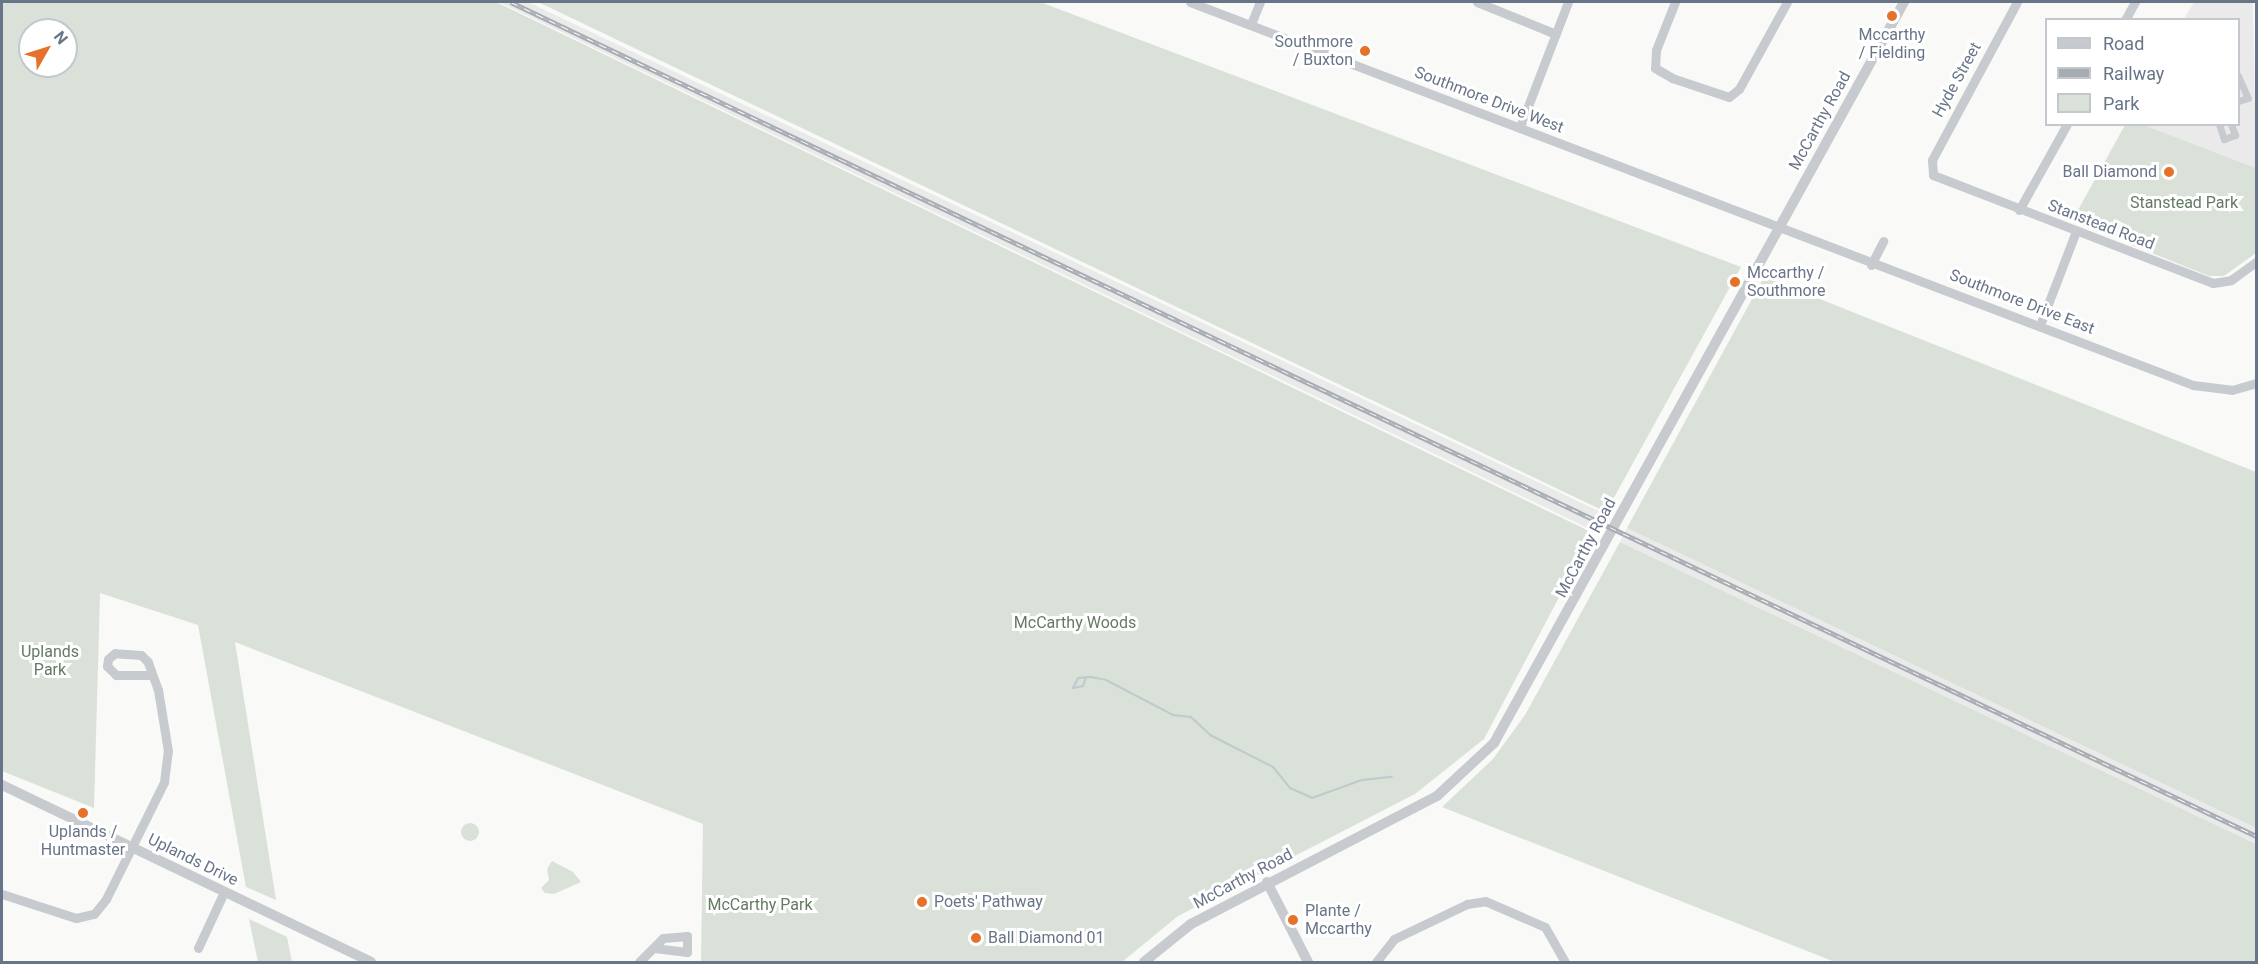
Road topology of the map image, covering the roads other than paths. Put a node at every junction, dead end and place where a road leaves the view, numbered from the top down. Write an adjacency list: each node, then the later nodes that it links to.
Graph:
1 (1190, 2): 11 (street, Southmore Drive West)
2 (1260, 2): 11 (street)
3 (1477, 2): 12 (street)
4 (1568, 2): 12 (street)
5 (1675, 2): 6 (street)
6 (1787, 2)
7 (1904, 2): 21 (street, McCarthy Road)
8 (2017, 2): 19 (street, Hyde Street)
9 (2135, 2): 10 (street)
10 (2126, 18)
11 (1251, 24): 18 (street, Southmore Drive West)
12 (1556, 34): 18 (street)
13 (2240, 80): 14 (street)
14 (2240, 100)
15 (2066, 126): 20 (street)
16 (2220, 126): 17 (street)
17 (2232, 126)
18 (1520, 127): 21 (street, Southmore Drive West)
19 (1933, 175): 20 (street, Stanstead Road)
20 (2019, 210): 22 (street, Stanstead Road)
21 (1777, 228): 25 (street, Southmore Drive East); 31 (street, McCarthy Road)
22 (2076, 231): 24 (street, Stanstead Road); 26 (street)
23 (1883, 242): 25 (street)
24 (2256, 262)
25 (1871, 265): 26 (street, Southmore Drive East)
26 (2040, 325): 27 (street, Southmore Drive East)
27 (2256, 383)
28 (149, 675): 30 (street)
29 (2, 785): 30 (street, Uplands Drive)
30 (132, 846): 32 (street, Uplands Drive); 33 (street)
31 (1267, 882): 38 (street, McCarthy Road); 39 (street)
32 (224, 892): 34 (street); 36 (street, Uplands Drive)
33 (2, 894)
34 (198, 948)
35 (654, 948): 37 (street)
36 (371, 963)
37 (639, 963)
38 (1144, 963)
39 (1308, 963)
40 (1376, 963): 41 (street)
41 (1566, 963)

